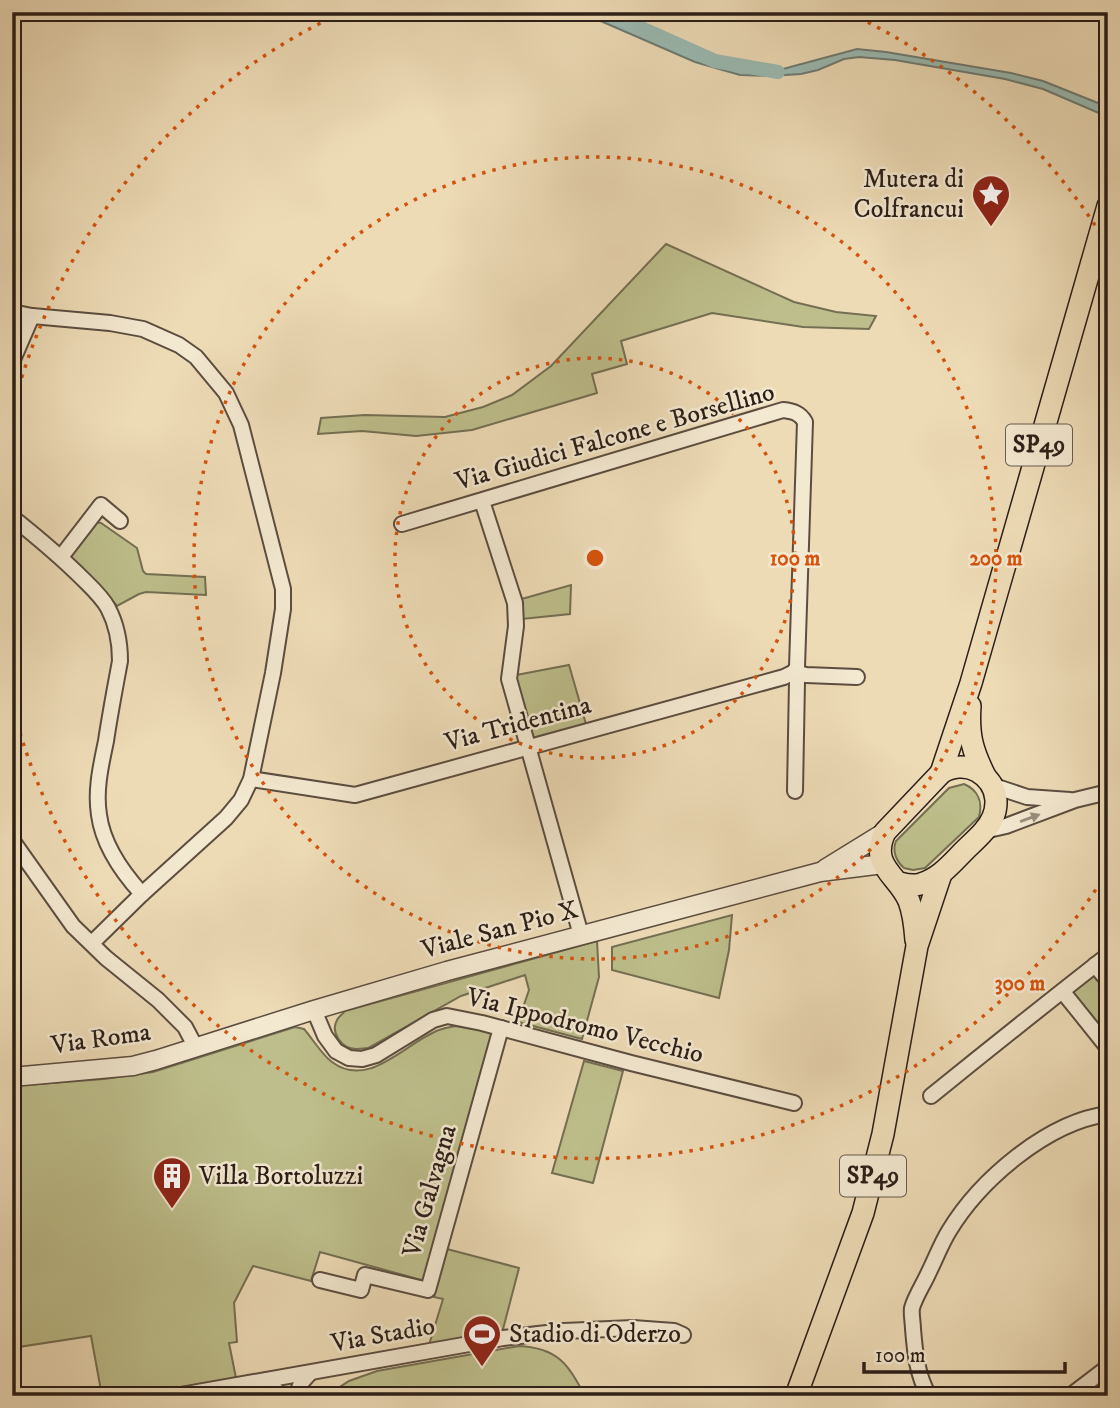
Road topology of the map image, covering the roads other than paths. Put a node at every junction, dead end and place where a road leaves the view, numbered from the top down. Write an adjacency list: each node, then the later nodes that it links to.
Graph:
1 (1108, 206): 12 (main road, SP49)
2 (12, 312): 3 (street)
3 (32, 316): 4 (street); 15 (street)
4 (12, 362)
5 (482, 501): 8 (street, Via Giudici Falcone e Borsellino); 10 (street, Via Giudici Falcone e Borsellino); 13 (street)
6 (12, 517): 9 (street)
7 (120, 521): 9 (street)
8 (402, 524)
9 (61, 556): 27 (street)
10 (794, 672): 11 (street); 13 (street, Via Tridentina); 17 (street, Via Giudici Falcone e Borsellino)
11 (857, 677)
12 (971, 683): 14 (main road, SP49); 16 (main road, SP49)
13 (529, 747): 15 (street, Via Tridentina); 28 (street)
14 (941, 773): 16 (main road); 21 (main road, SP49)
15 (251, 779): 27 (street)
16 (989, 781): 19 (street); 20 (main road, SP49)
17 (795, 791)
18 (1108, 792): 19 (street)
19 (1075, 800): 20 (street, one-way to 19)
20 (984, 831): 25 (main road, SP49)
21 (885, 832): 23 (main road); 24 (street, Viale San Pio X)
22 (12, 840): 29 (street)
23 (883, 864): 24 (street, Viale San Pio X); 26 (main road, SP49)
24 (820, 872): 28 (street, Viale San Pio X)
25 (942, 874): 26 (main road, SP49); 30 (main road, SP49)
26 (900, 883): 30 (main road, SP49)
27 (142, 894): 29 (street)
28 (582, 935): 35 (street, Viale San Pio X)
29 (92, 943): 37 (street)
30 (917, 946): 51 (main road, SP49)
31 (1108, 955): 32 (street)
32 (1095, 965): 33 (street); 34 (street)
33 (1108, 981)
34 (1063, 992): 38 (street); 40 (street)
35 (314, 1010): 36 (street, Via Ippodromo Vecchio); 37 (street, Viale San Pio X)
36 (501, 1028): 41 (street, Via Ippodromo Vecchio); 43 (street, Via Galvagna)
37 (195, 1046): 39 (street, Via Roma)
38 (1108, 1048)
39 (12, 1077)
40 (931, 1097)
41 (794, 1103)
42 (1108, 1114): 52 (street)
43 (320, 1280)
44 (683, 1335): 46 (street, Via Stadio)
45 (1108, 1367): 53 (street)
46 (310, 1373): 47 (street, Via Stadio); 50 (street)
47 (267, 1380): 48 (street, Via Stadio); 49 (street)
48 (175, 1396)
49 (277, 1396)
50 (296, 1396)
51 (796, 1396)
52 (929, 1396)
53 (1070, 1396)

